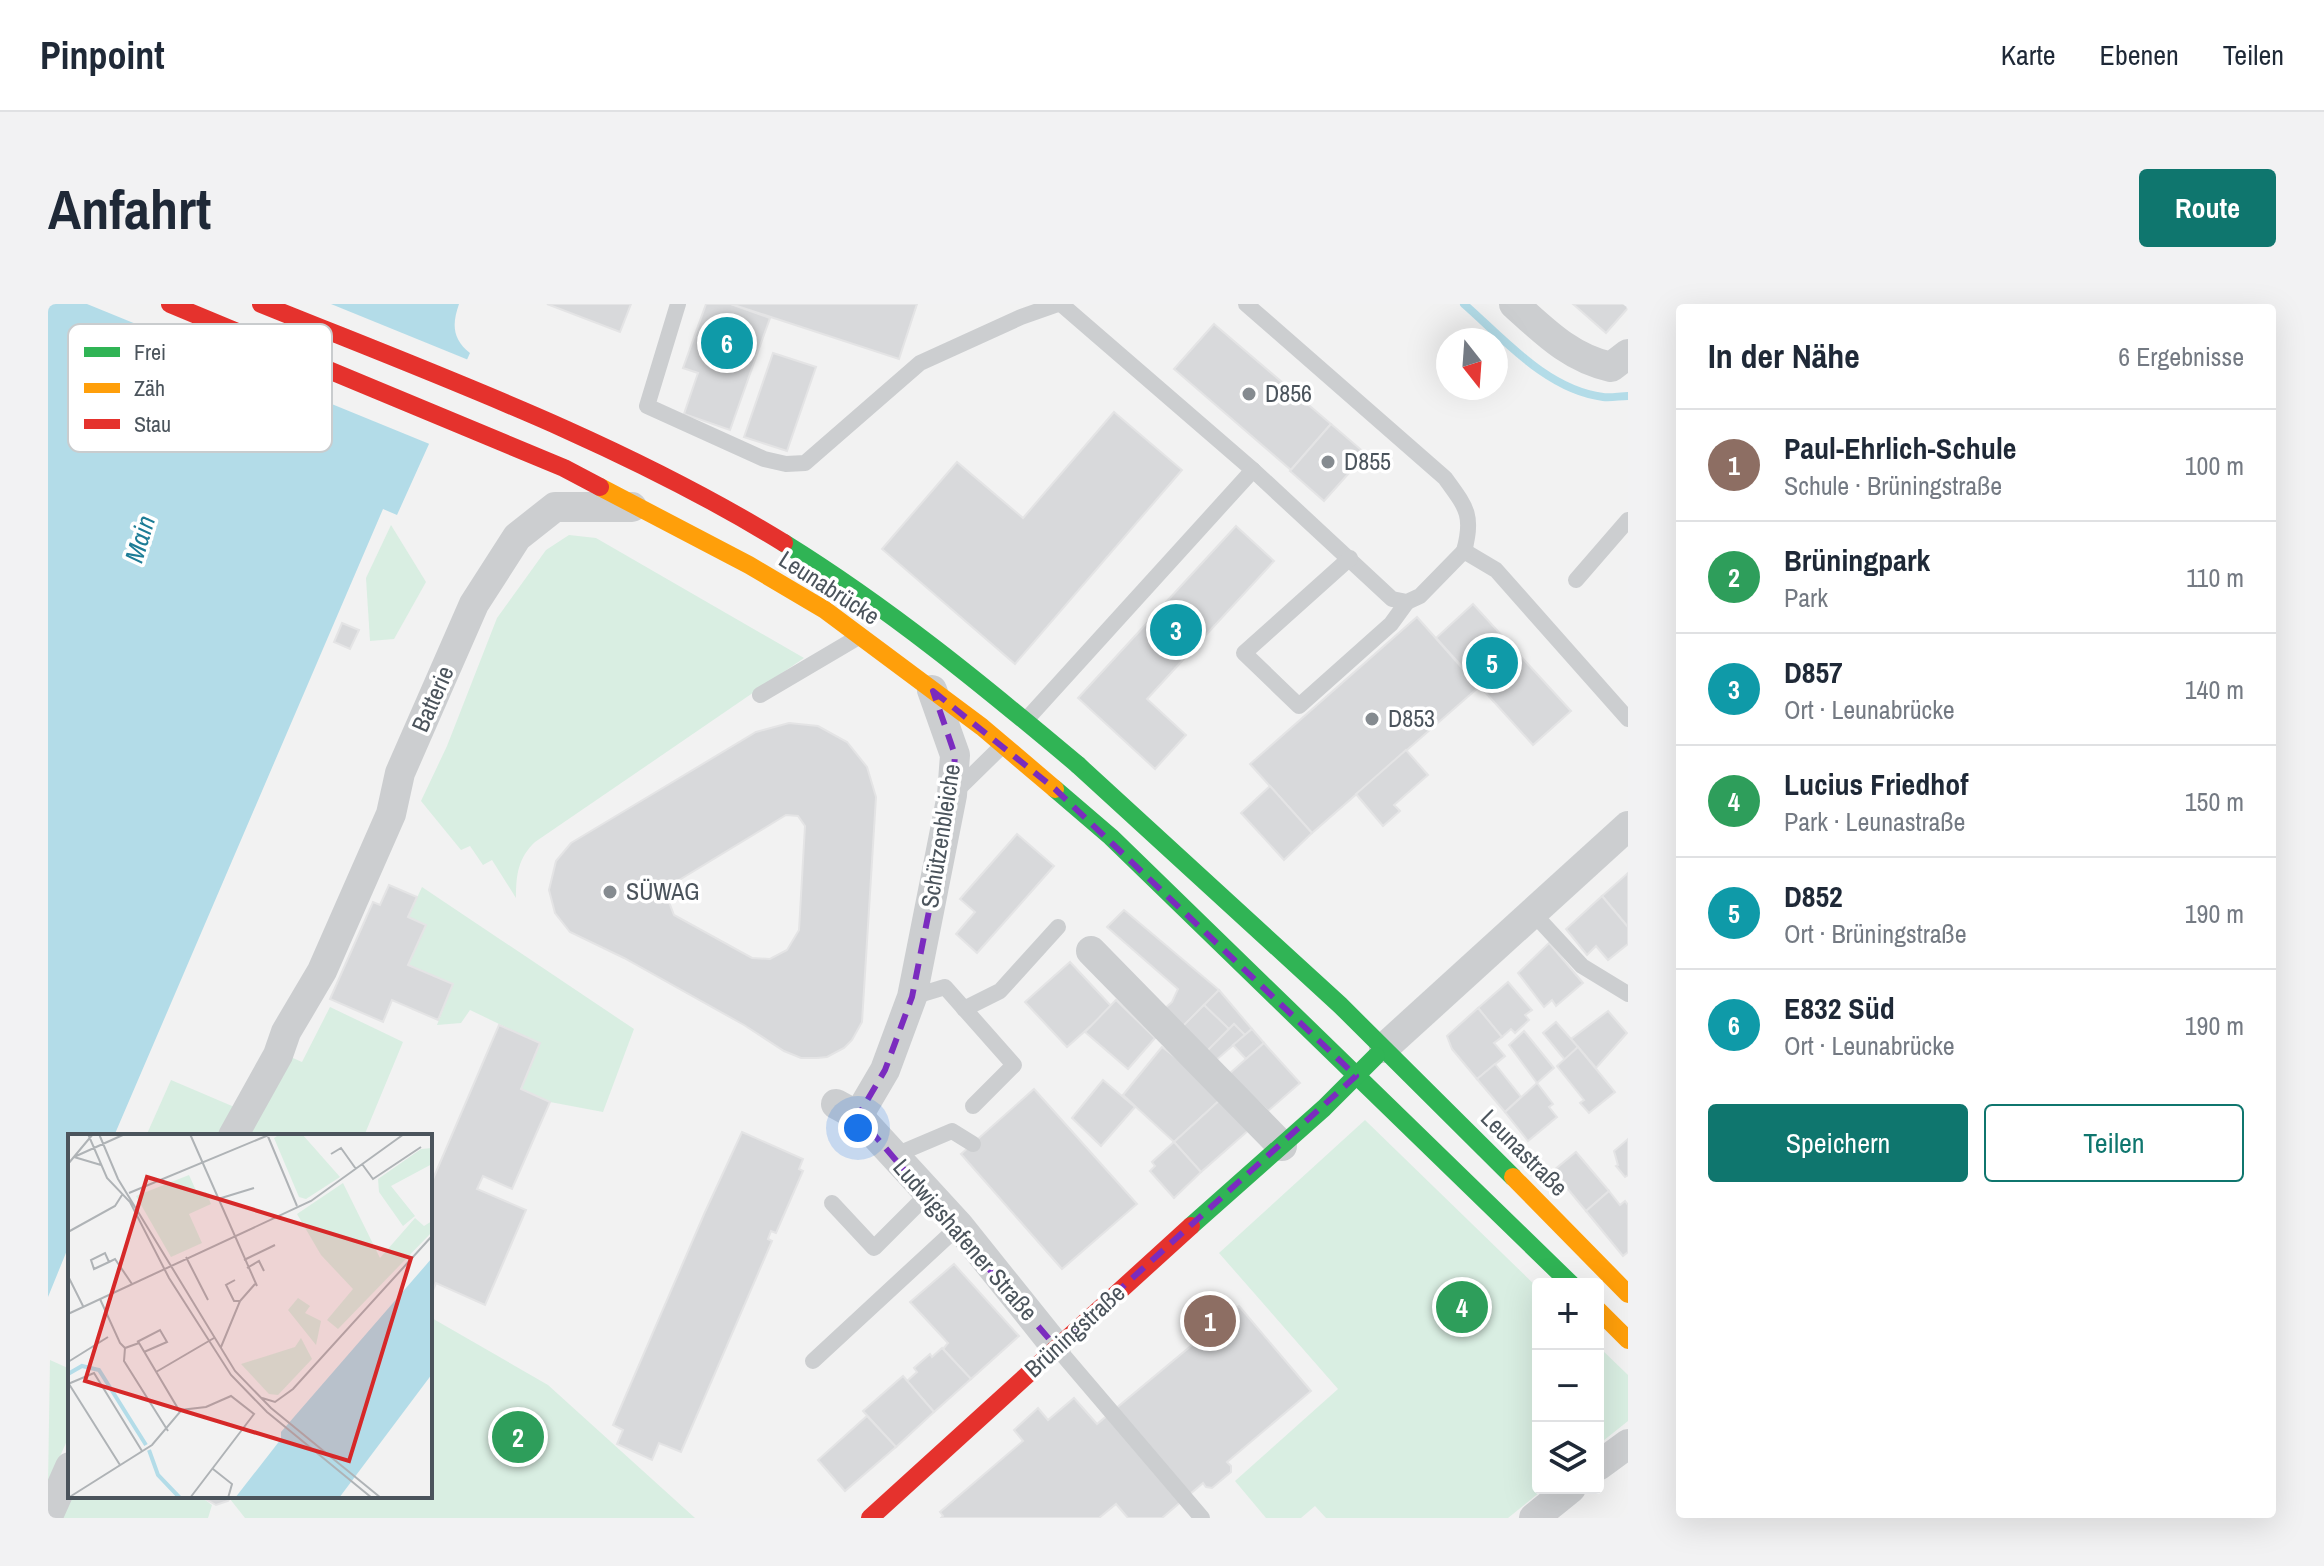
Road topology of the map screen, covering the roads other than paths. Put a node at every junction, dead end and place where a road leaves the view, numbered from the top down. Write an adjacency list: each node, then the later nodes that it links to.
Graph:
1 (170, 304): 7 (main road, Leunabrücke, bridge)
2 (261, 304): 8 (main road, Leunabrücke, bridge)
3 (678, 304): 4 (lane)
4 (1060, 304): 12 (lane)
5 (1246, 304): 14 (lane)
6 (1514, 304): 10 (street)
7 (218, 324)
8 (310, 324)
9 (332, 333): 30 (main road, Leunabrücke, bridge)
10 (1628, 354)
11 (332, 371): 31 (main road, Leunabrücke, bridge)
12 (1253, 470): 15 (lane); 22 (lane)
13 (1628, 520): 17 (lane)
14 (1464, 551): 18 (lane); 21 (lane)
15 (1350, 558): 18 (lane); 18 (lane)
16 (792, 565): 19 (street, Schützenbleiche); 34 (street, Batterie)
17 (1576, 580)
18 (1407, 602)
19 (880, 625): 20 (lane); 22 (street, Schützenbleiche)
20 (760, 695)
21 (1628, 719)
22 (952, 795): 28 (street, Schützenbleiche)
23 (1628, 826): 24 (street, Brüningstraße)
24 (1532, 912): 27 (lane); 30 (street, Brüningstraße)
25 (1058, 927): 29 (lane)
26 (1091, 951): 36 (street)
27 (1628, 994)
28 (912, 997): 29 (lane); 33 (street, Schützenbleiche)
29 (964, 1009): 32 (lane)
30 (1384, 1048): 31 (main road, Brüningstraße); 42 (main road, Leunastraße)
31 (1356, 1076): 36 (main road, Brüningstraße); 41 (main road)
32 (973, 1106)
33 (847, 1110): 37 (street, Ludwigshafener Straße)
34 (234, 1134)
35 (973, 1144): 37 (lane)
36 (1282, 1146): 45 (main road, Brüningstraße)
37 (893, 1156): 38 (street, Ludwigshafener Straße)
38 (929, 1193): 39 (lane); 40 (street, Ludwigshafener Straße)
39 (832, 1203)
40 (959, 1226): 45 (street, Ludwigshafener Straße); 46 (lane)
41 (1565, 1278)
42 (1628, 1294)
43 (1604, 1316): 44 (main road)
44 (1628, 1340)
45 (1056, 1347): 52 (main road, Brüningstraße); 53 (lane)
46 (813, 1361)
47 (1628, 1444): 48 (street)
48 (1604, 1462)
49 (68, 1471): 51 (street)
50 (1564, 1494): 54 (street)
51 (48, 1516)
52 (870, 1518)
53 (1202, 1518)
54 (1534, 1518)

